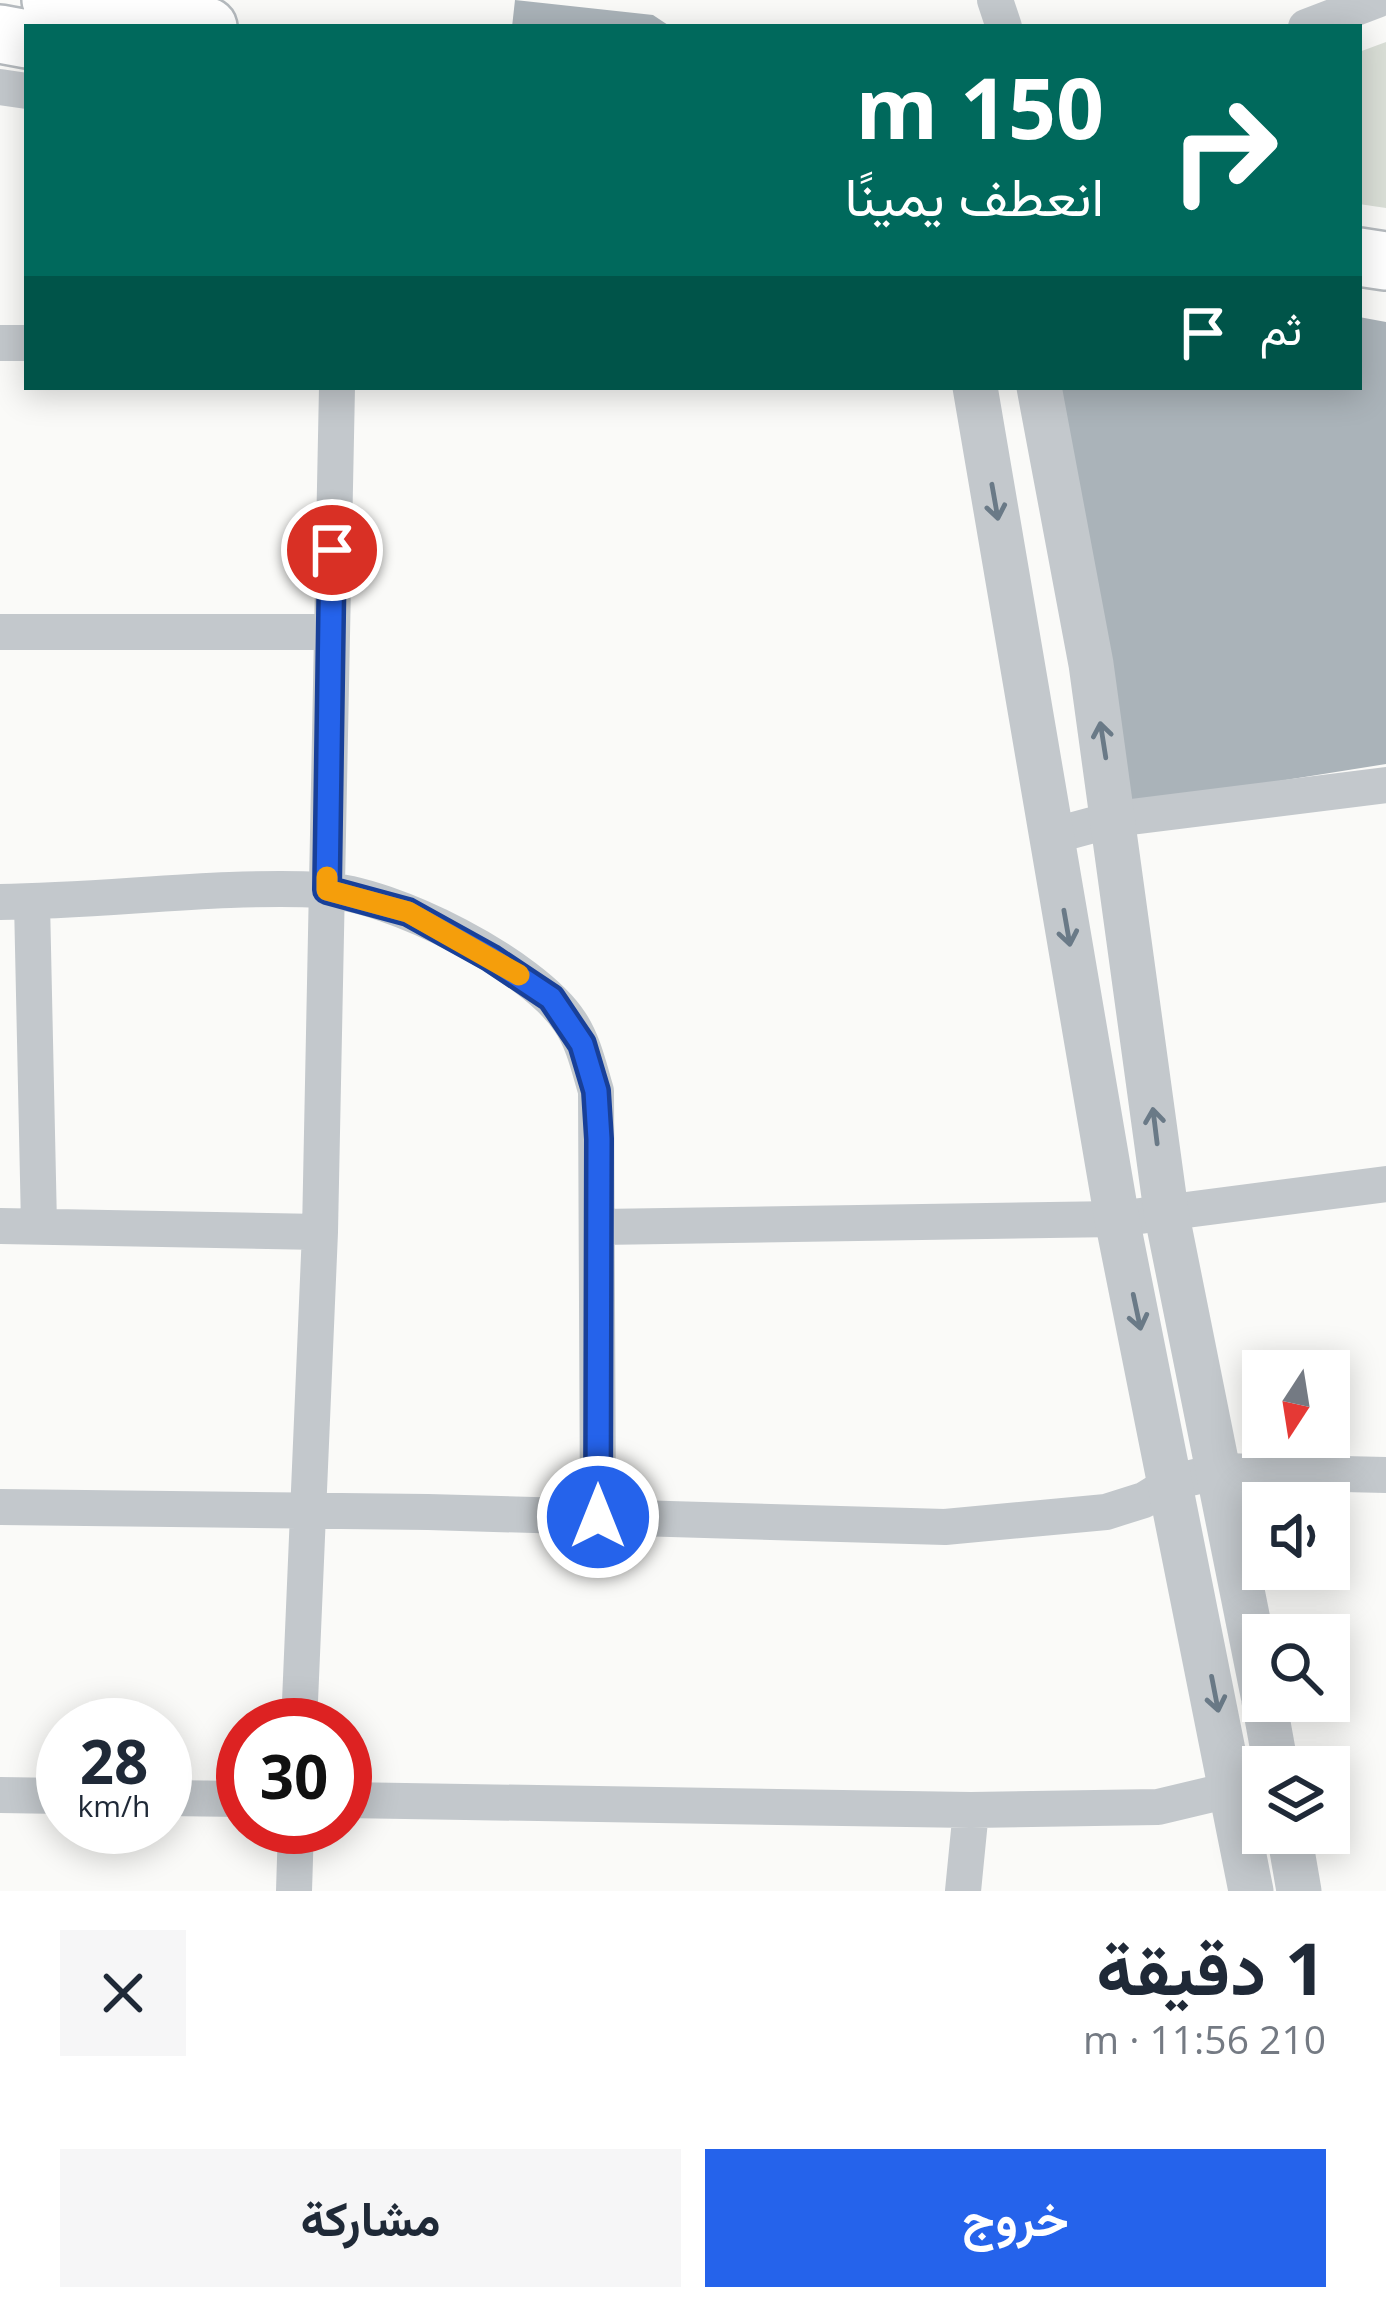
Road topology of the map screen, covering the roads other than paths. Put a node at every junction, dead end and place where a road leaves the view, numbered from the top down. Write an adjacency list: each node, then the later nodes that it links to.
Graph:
1 (51, 0): 3 (main road)
2 (1377, 0): 4 (street)
3 (191, 24)
4 (1314, 24)
5 (337, 390): 9 (street)
6 (980, 390): 11 (street, one-way to 11)
7 (1040, 390): 10 (street)
8 (0, 632): 9 (street)
9 (330, 632): 15 (street)
10 (1091, 664): 11 (street); 13 (street, one-way to 10)
11 (1025, 678): 14 (street)
12 (1386, 785): 13 (street)
13 (1115, 819): 14 (street); 18 (street, one-way to 13)
14 (1052, 836): 19 (street, one-way to 19)
15 (327, 890): 16 (street); 22 (street); 23 (street)
16 (16, 902): 20 (street)
17 (1386, 1184): 18 (street)
18 (1166, 1211): 19 (street); 24 (street)
19 (1118, 1219): 22 (street); 26 (street, one-way to 26)
20 (39, 1225): 21 (street); 23 (street)
21 (0, 1226)
22 (600, 1227): 29 (street)
23 (320, 1232): 28 (street)
24 (1221, 1471): 25 (street); 26 (street); 30 (street)
25 (1386, 1475)
26 (1173, 1482): 29 (street); 32 (street, one-way to 32)
27 (0, 1507): 28 (street)
28 (308, 1510): 29 (street); 31 (street)
29 (598, 1517)
30 (1248, 1614)
31 (300, 1698)
32 (1242, 1761)
33 (1242, 1786): 37 (street)
34 (0, 1795): 35 (street)
35 (36, 1796)
36 (372, 1800): 37 (street)
37 (971, 1810): 42 (street)
38 (295, 1854): 41 (street)
39 (1250, 1854): 43 (street)
40 (1292, 1854): 44 (street)
41 (294, 1891)
42 (963, 1891)
43 (1251, 1891)
44 (1299, 1891)

